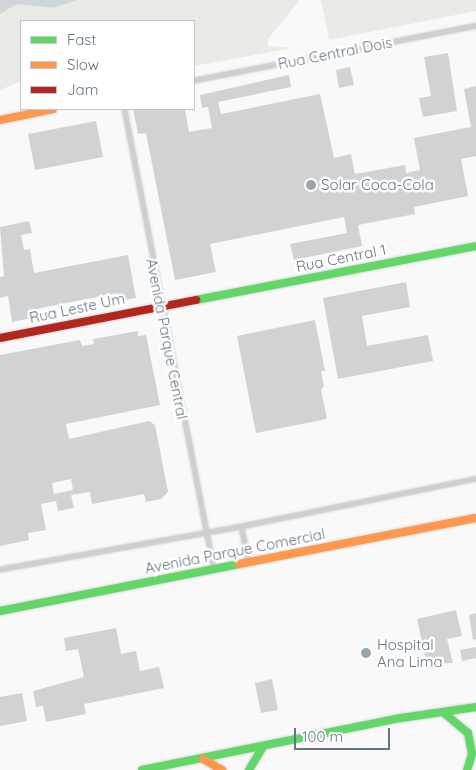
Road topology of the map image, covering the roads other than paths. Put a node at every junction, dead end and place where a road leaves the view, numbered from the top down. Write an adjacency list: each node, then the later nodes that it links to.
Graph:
1 (476, 25): 2 (street, Rua Central Dois)
2 (195, 80)
3 (48, 110): 5 (street)
4 (124, 110): 7 (street, Avenida Parque Central)
5 (0, 120)
6 (476, 246): 7 (street, Rua Central 1)
7 (159, 305): 8 (street, Rua Leste Um); 12 (street, Avenida Parque Central)
8 (0, 338)
9 (476, 478): 11 (street, Avenida Parque Comercial)
10 (476, 518): 13 (street, Avenida Parque Comercial)
11 (241, 526): 12 (street, Avenida Parque Comercial); 13 (street)
12 (206, 532): 14 (street, Avenida Parque Comercial); 15 (street, Avenida Parque Central)
13 (248, 563): 15 (street, Avenida Parque Comercial)
14 (0, 569)
15 (213, 569): 16 (street, Avenida Parque Comercial)
16 (0, 611)
17 (476, 707): 18 (street)
18 (444, 713): 19 (street); 24 (street)
19 (263, 747): 20 (street); 23 (street)
20 (203, 759): 21 (street); 22 (street)
21 (142, 770)
22 (222, 770)
23 (249, 770)
24 (467, 770)

